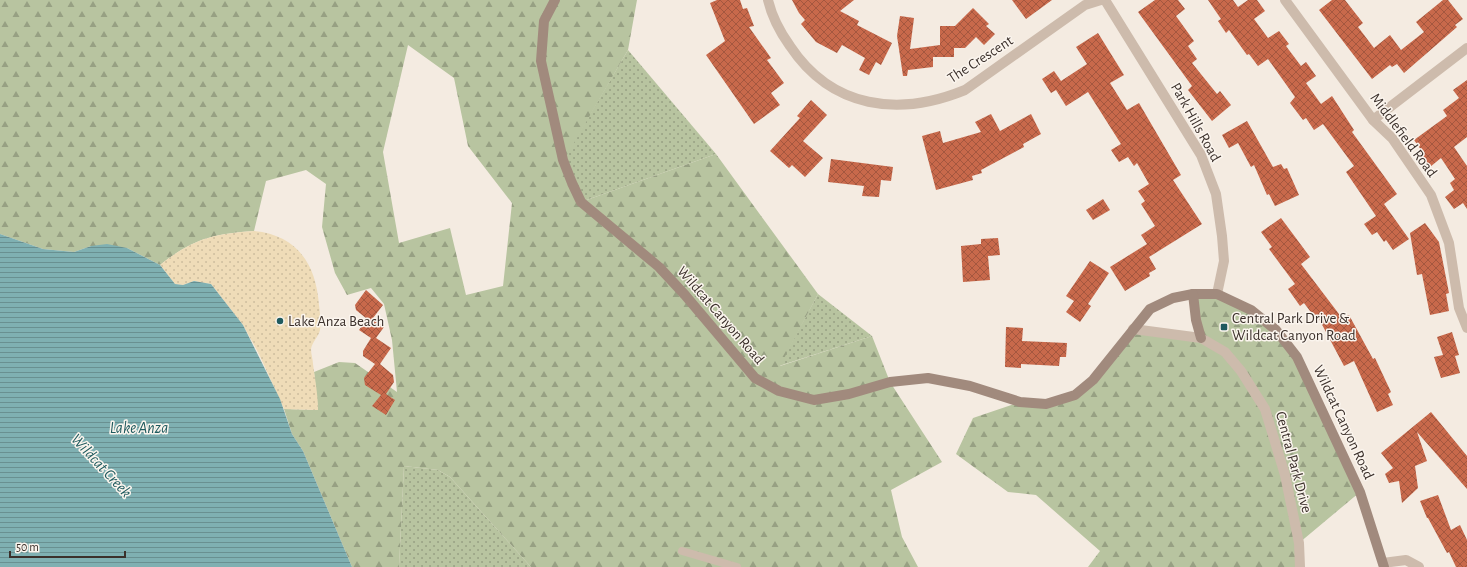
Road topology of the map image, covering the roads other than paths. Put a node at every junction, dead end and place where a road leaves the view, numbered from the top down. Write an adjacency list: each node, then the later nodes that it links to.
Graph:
1 (555, 0): 11 (street, Wildcat Canyon Road)
2 (768, 0): 3 (street, The Crescent)
3 (1101, 0)
4 (1105, 0): 9 (street, Park Hills Road)
5 (1285, 0): 7 (street, Middlefield Road)
6 (1467, 48): 7 (street)
7 (1373, 120): 10 (street, Middlefield Road)
8 (1193, 294): 9 (street, Wildcat Canyon Road); 11 (street, Wildcat Canyon Road); 12 (street)
9 (1217, 294): 14 (street, Wildcat Canyon Road)
10 (1467, 328)
11 (1133, 329): 12 (street, Central Park Drive)
12 (1201, 338): 16 (street, Central Park Drive)
13 (682, 551): 15 (lane)
14 (1383, 565): 17 (street)
15 (737, 567)
16 (1300, 567)
17 (1419, 567)

